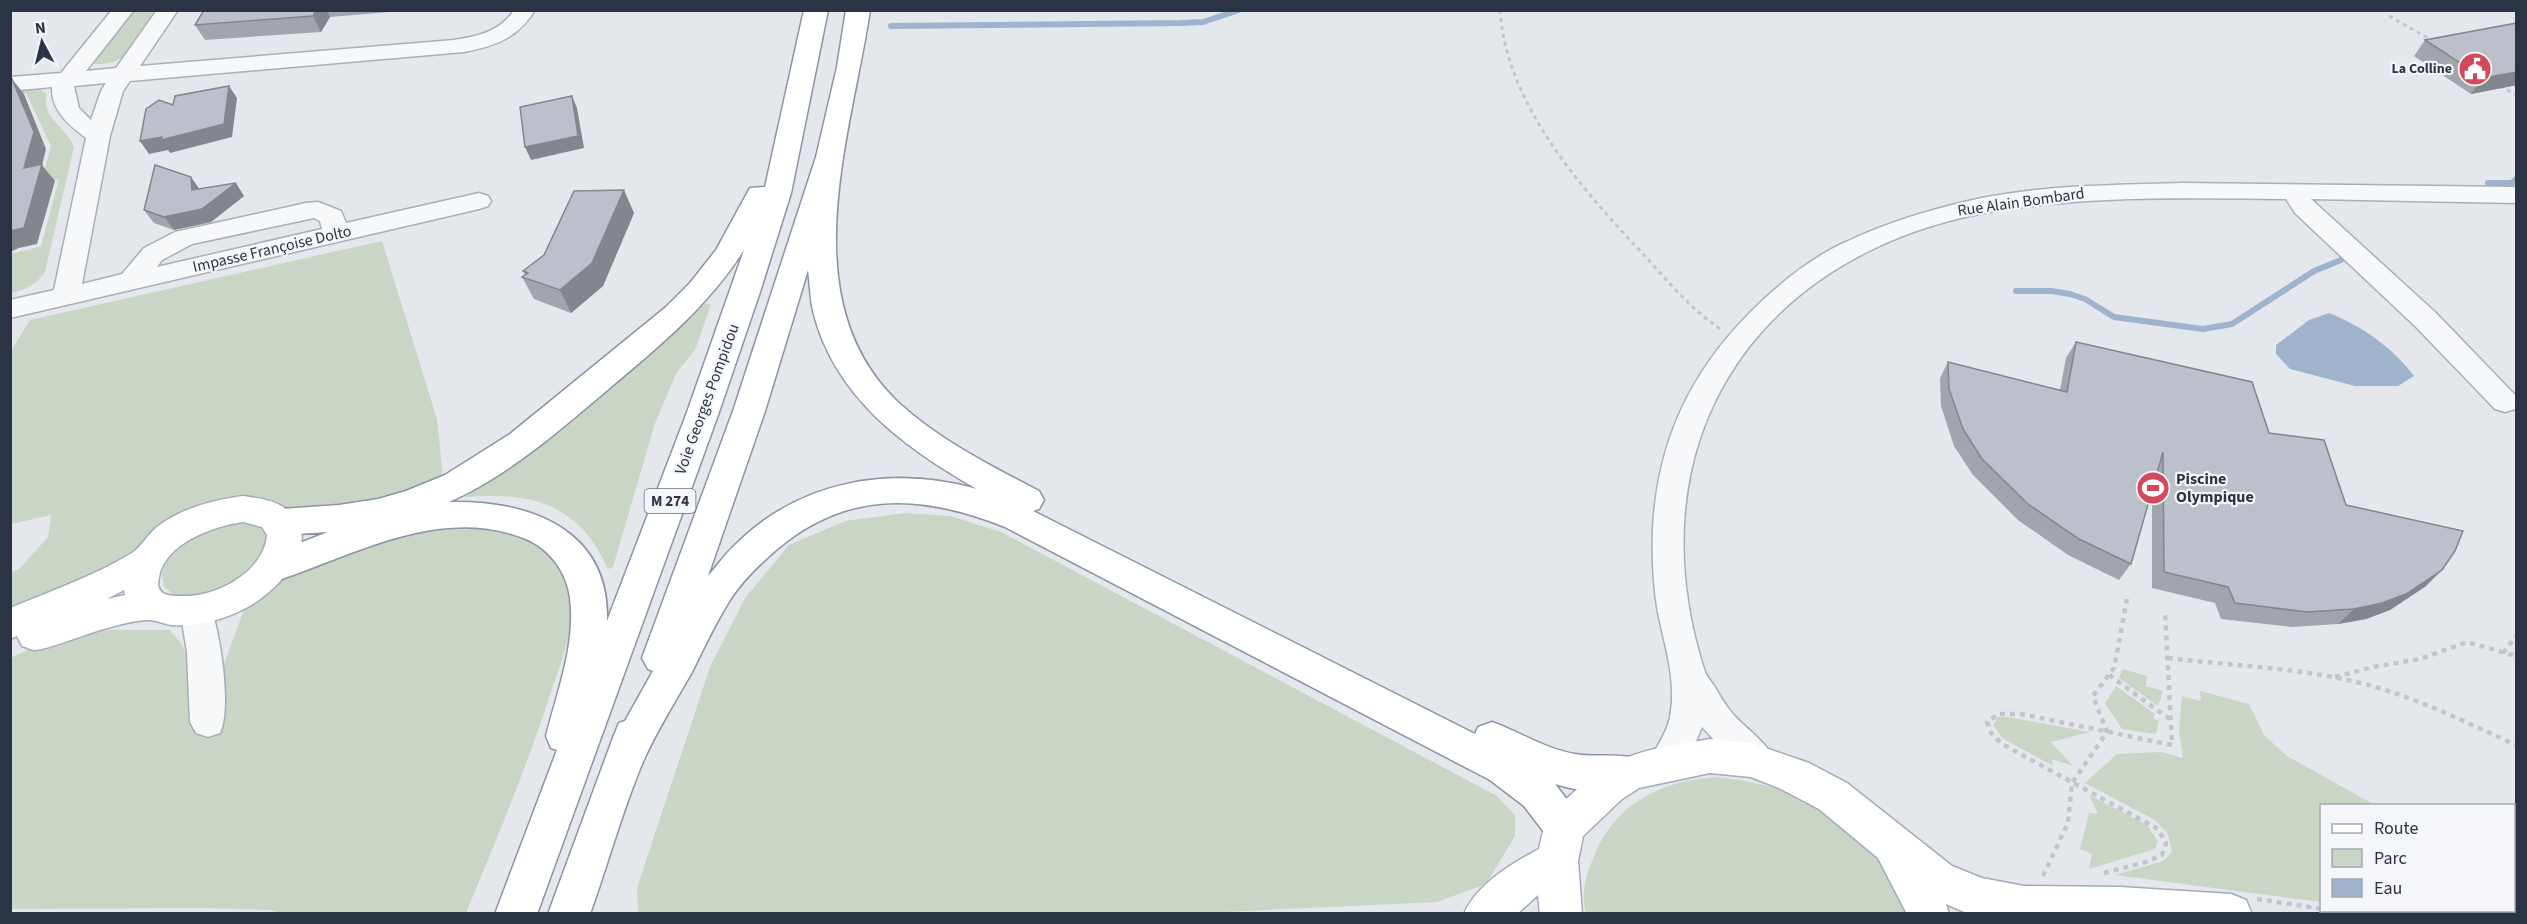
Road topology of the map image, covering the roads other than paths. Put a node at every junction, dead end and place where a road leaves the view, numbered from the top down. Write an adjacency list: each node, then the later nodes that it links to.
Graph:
1 (123, 10): 7 (street)
2 (168, 10): 6 (street)
3 (525, 10): 6 (street)
4 (816, 10): 10 (main road, Voie Georges Pompidou / M 274)
5 (858, 10): 11 (main road, M 274)
6 (122, 74): 7 (street); 9 (street)
7 (67, 77): 8 (street); 9 (street)
8 (10, 84)
9 (98, 136): 15 (street)
10 (786, 145): 19 (main road); 33 (main road, Voie Georges Pompidou / M 274)
11 (828, 157): 28 (main road, M 274); 30 (main road)
12 (2293, 192): 13 (street, Rue Alain Bombard); 18 (street); 26 (street, Rue Alain Bombard)
13 (2517, 195)
14 (479, 201): 15 (street, Impasse Françoise Dolto)
15 (66, 296): 16 (street, Impasse Françoise Dolto)
16 (19, 307): 17 (street)
17 (10, 330)
18 (2505, 402)
19 (281, 522): 20 (main road); 21 (main road)
20 (146, 562): 22 (main road); 24 (main road)
21 (273, 568): 23 (main road); 33 (main road)
22 (151, 605): 23 (main road); 25 (main road)
23 (196, 610): 27 (street)
24 (10, 624)
25 (10, 645)
26 (1688, 675): 29 (street, Rue Alain Bombard); 30 (street, Rue Alain Bombard)
27 (208, 722)
28 (626, 756): 32 (main road); 35 (main road, M 274)
29 (1759, 763): 30 (main road); 31 (main road)
30 (1648, 768): 32 (main road)
31 (1886, 840): 38 (main road); 39 (main road)
32 (1560, 844): 36 (main road); 37 (main road)
33 (540, 854): 34 (main road, Voie Georges Pompidou / M 274)
34 (516, 914)
35 (569, 914)
36 (1485, 914)
37 (1561, 914)
38 (1928, 914)
39 (2231, 914)

